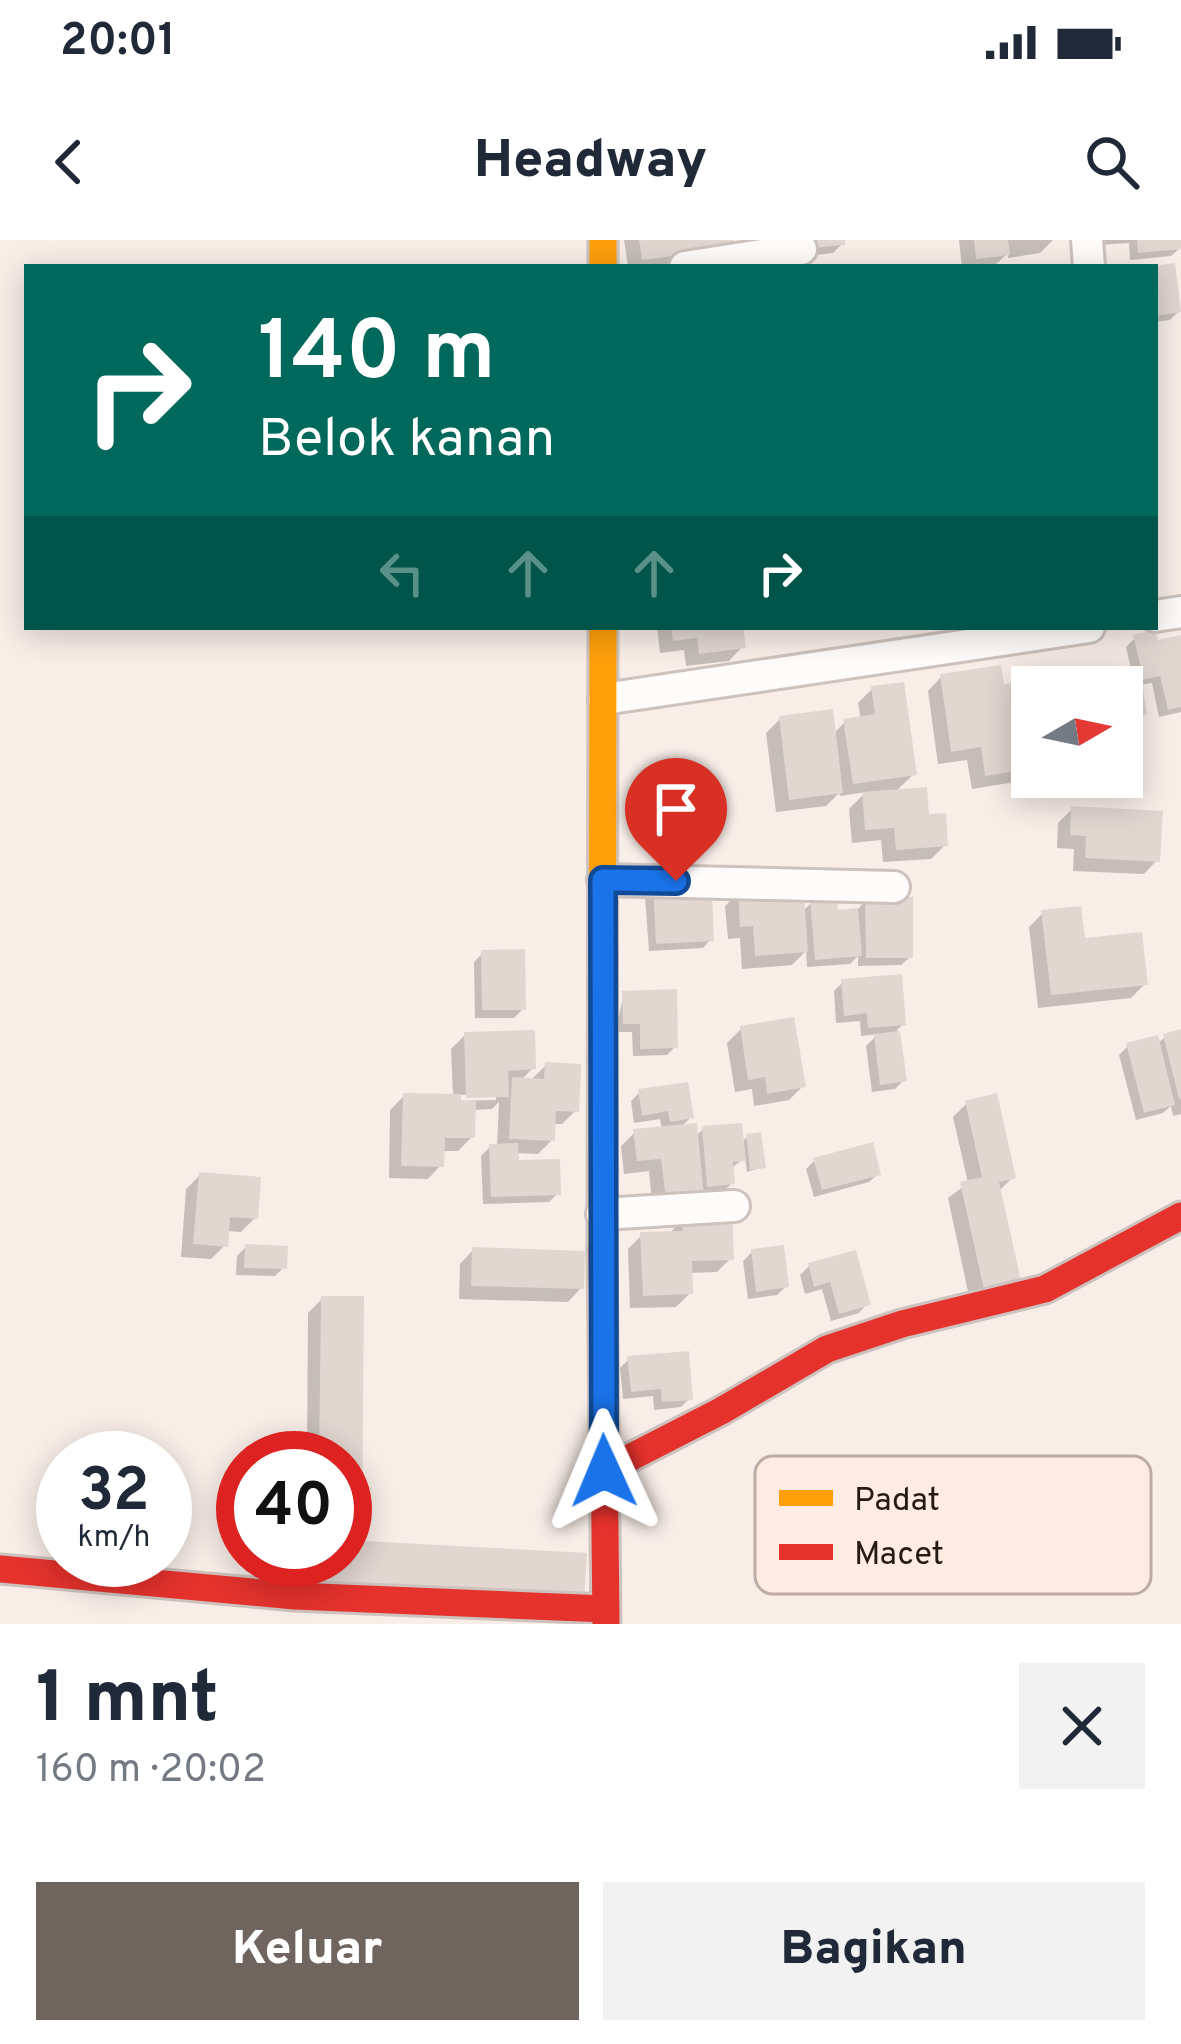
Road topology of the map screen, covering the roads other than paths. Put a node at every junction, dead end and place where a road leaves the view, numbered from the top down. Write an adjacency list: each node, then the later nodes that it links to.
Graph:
1 (801, 249): 2 (street)
2 (704, 264)
3 (603, 630): 5 (street)
4 (1071, 630): 5 (street)
5 (604, 699): 6 (street)
6 (603, 880): 7 (street); 9 (street)
7 (893, 887)
8 (734, 1206): 9 (street)
9 (602, 1214): 11 (street)
10 (1181, 1216): 11 (street)
11 (604, 1471): 13 (street)
12 (0, 1569): 13 (street)
13 (606, 1617)

